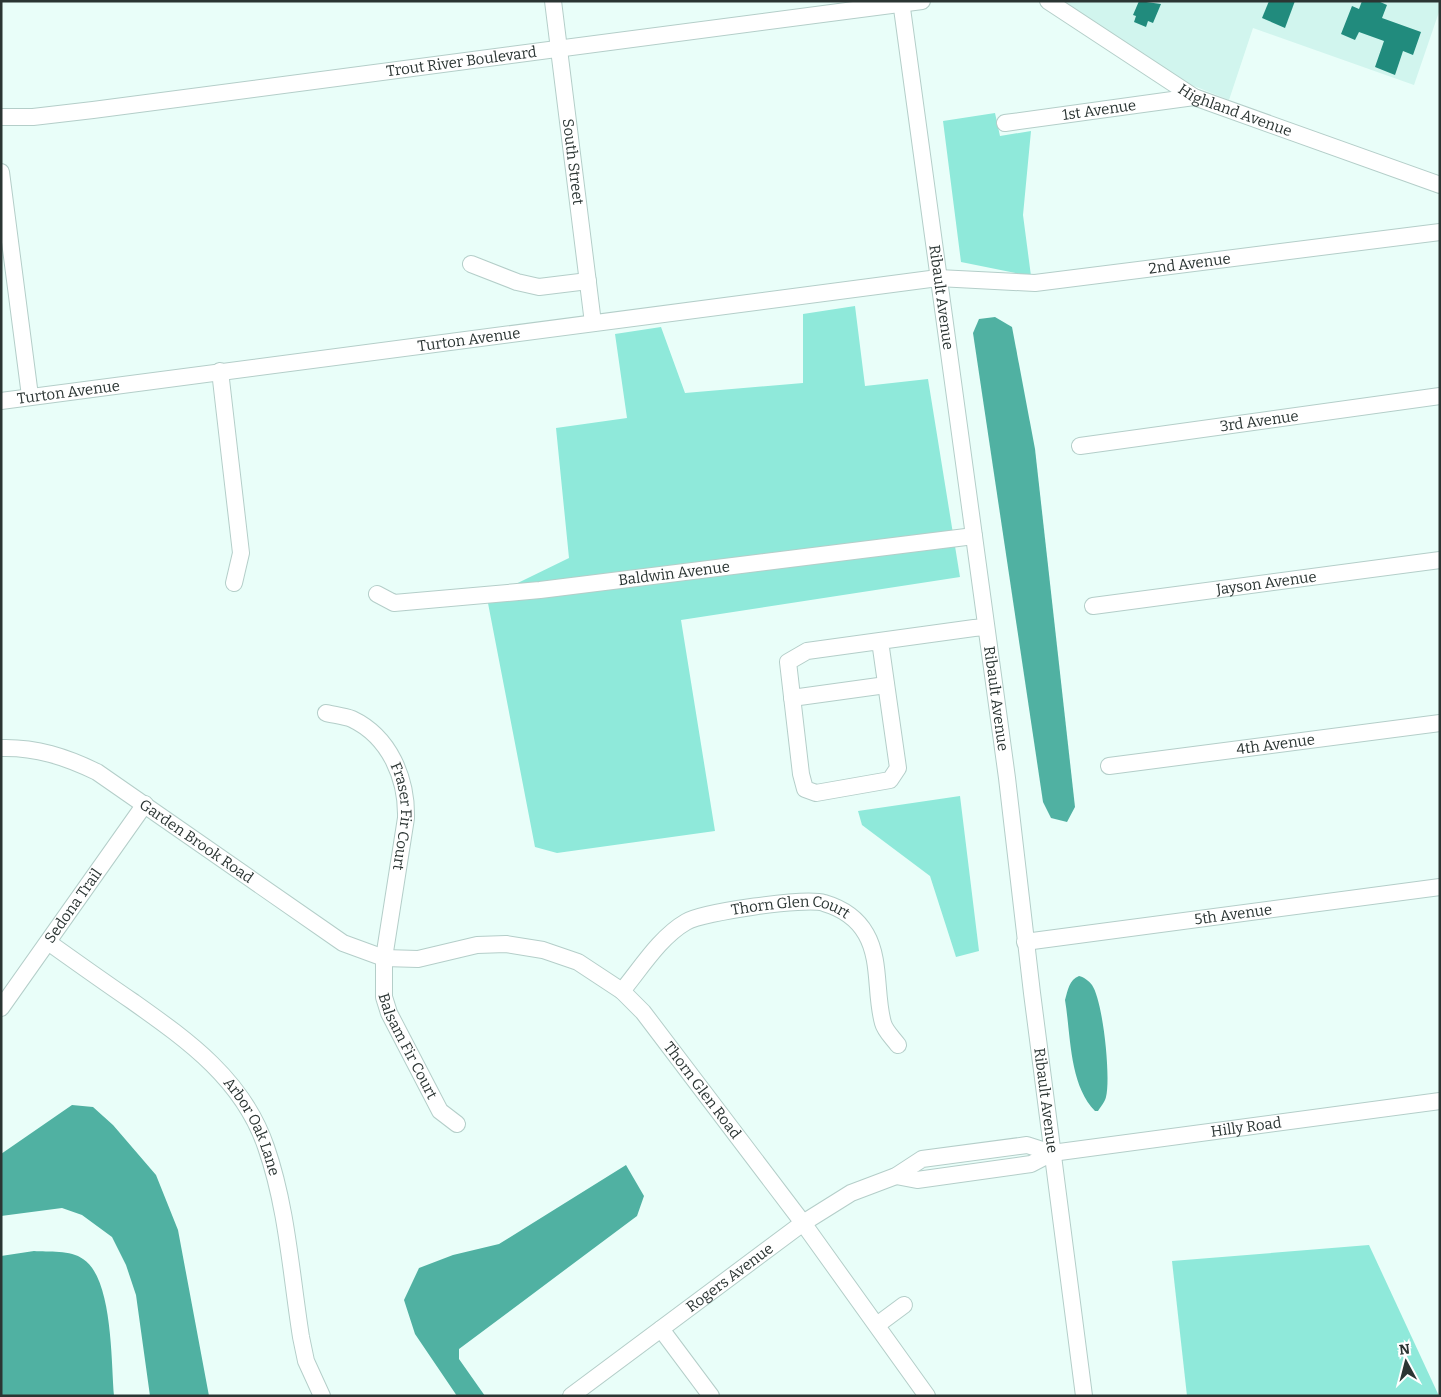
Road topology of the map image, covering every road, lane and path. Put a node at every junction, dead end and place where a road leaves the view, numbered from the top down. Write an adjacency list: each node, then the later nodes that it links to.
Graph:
1 (553, 1): 5 (street, South Street)
2 (922, 1): 4 (street, Trout River Boulevard)
3 (1048, 1): 6 (street, Highland Avenue)
4 (902, 3): 5 (street, Trout River Boulevard); 13 (street, Ribault Avenue)
5 (559, 48): 7 (street, Trout River Boulevard); 14 (street, South Street)
6 (1194, 97): 8 (street, 1st Avenue); 10 (street, Highland Avenue)
7 (1, 117)
8 (1005, 123)
9 (1, 172): 17 (street)
10 (1440, 185)
11 (1440, 232): 13 (street, 2nd Avenue)
12 (471, 264): 14 (street)
13 (938, 278): 15 (street, Turton Avenue); 21 (street, Ribault Avenue)
14 (588, 280): 15 (street, South Street)
15 (593, 322): 16 (street, Turton Avenue)
16 (220, 371): 17 (street, Turton Avenue); 23 (street)
17 (30, 396): 19 (street, Turton Avenue)
18 (1440, 396): 20 (street, 3rd Avenue)
19 (1, 401)
20 (1080, 446)
21 (974, 536): 24 (street, Baldwin Avenue); 26 (street, Ribault Avenue)
22 (1440, 560): 25 (street, Jayson Avenue)
23 (234, 583)
24 (377, 594)
25 (1093, 606)
26 (986, 627): 27 (street); 37 (street, Ribault Avenue)
27 (880, 641): 28 (street); 29 (street)
28 (886, 684): 29 (street); 29 (street)
29 (792, 698)
30 (326, 713): 38 (street, Fraser Fir Court)
31 (1440, 723): 33 (street, 4th Avenue)
32 (1, 748): 34 (street, Garden Brook Road)
33 (1109, 766)
34 (145, 804): 36 (street, Sedona Trail); 38 (street, Garden Brook Road)
35 (1440, 887): 37 (street, 5th Avenue)
36 (48, 942): 40 (street, Sedona Trail); 49 (street, Arbor Oak Lane)
37 (1026, 942): 44 (street, Ribault Avenue)
38 (384, 958): 39 (street, Thorn Glen Road); 43 (street, Balsam Fir Court)
39 (622, 991): 41 (street, Thorn Glen Court); 45 (street, Thorn Glen Road)
40 (1, 1008)
41 (898, 1045)
42 (1440, 1101): 44 (street, Hilly Road)
43 (457, 1124)
44 (1052, 1153): 45 (street, Rogers Avenue); 53 (street, Ribault Avenue)
45 (803, 1223): 47 (street, Thorn Glen Road); 48 (street, Rogers Avenue)
46 (904, 1305): 47 (street)
47 (877, 1325): 52 (street, Thorn Glen Road)
48 (661, 1328): 50 (street, Rogers Avenue); 51 (street)
49 (322, 1396)
50 (571, 1396)
51 (711, 1396)
52 (927, 1396)
53 (1084, 1396)

